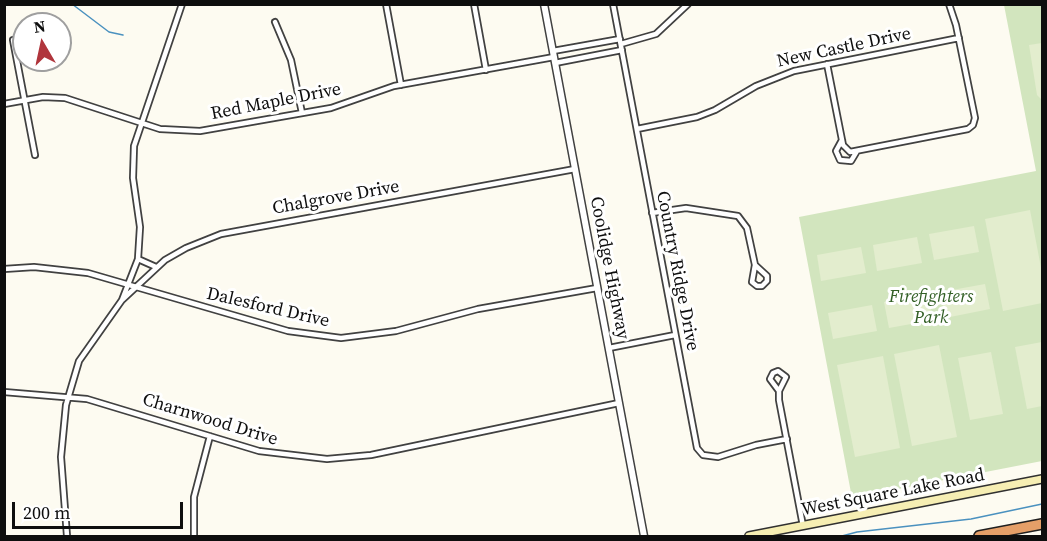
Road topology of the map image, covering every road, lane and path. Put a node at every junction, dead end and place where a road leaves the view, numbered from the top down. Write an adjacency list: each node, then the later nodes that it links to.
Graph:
1 (182, 4): 19 (street)
2 (386, 4): 15 (street)
3 (474, 4): 13 (street)
4 (544, 4): 11 (street, Coolidge Highway)
5 (613, 4): 10 (street, Country Ridge Drive)
6 (688, 4): 10 (street)
7 (949, 4): 9 (street)
8 (275, 22): 18 (street)
9 (959, 38): 12 (street, New Castle Drive); 22 (street)
10 (621, 45): 11 (street); 11 (street); 20 (street, Country Ridge Drive)
11 (554, 57): 13 (street, Red Maple Drive); 24 (street, Coolidge Highway)
12 (827, 64): 20 (street, New Castle Drive); 21 (street)
13 (486, 70): 15 (street, Red Maple Drive)
14 (19, 72): 16 (street)
15 (401, 85): 18 (street, Red Maple Drive)
16 (25, 100): 17 (street, Red Maple Drive); 19 (street, Red Maple Drive); 23 (street)
17 (4, 104)
18 (302, 113): 19 (street, Red Maple Drive)
19 (140, 123): 26 (street)
20 (637, 129): 25 (street, Country Ridge Drive)
21 (842, 140): 22 (street); 22 (street)
22 (857, 151)
23 (35, 155)
24 (575, 169): 28 (street, Chalgrove Drive); 32 (street, Coolidge Highway)
25 (652, 213): 27 (street); 34 (street, Country Ridge Drive)
26 (138, 259): 28 (street); 30 (street)
27 (755, 265): 27 (street)
28 (156, 267): 31 (street, Chalgrove Drive)
29 (4, 269): 30 (street, Dalesford Drive)
30 (127, 285): 31 (street, Dalesford Drive); 33 (street)
31 (137, 288): 32 (street, Dalesford Drive); 33 (street, Chalgrove Drive)
32 (597, 288): 35 (street, Coolidge Highway)
33 (122, 300): 38 (street)
34 (675, 335): 35 (street); 41 (street, Country Ridge Drive)
35 (609, 348): 39 (street, Coolidge Highway)
36 (779, 391): 41 (street)
37 (4, 392): 38 (street, Charnwood Drive)
38 (68, 396): 40 (street, Charnwood Drive); 45 (street)
39 (619, 403): 40 (street, Charnwood Drive); 47 (street, Coolidge Highway)
40 (210, 436): 46 (street)
41 (787, 439): 44 (street)
42 (1042, 479): 44 (main road, West Square Lake Road)
43 (1042, 524): 49 (highway)
44 (803, 526): 48 (main road, West Square Lake Road)
45 (67, 537)
46 (194, 537)
47 (644, 537)
48 (749, 537)
49 (979, 537)

